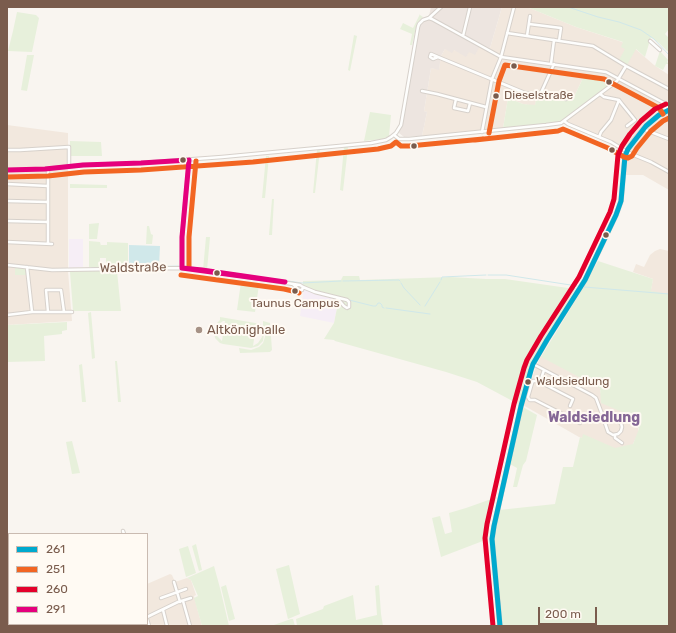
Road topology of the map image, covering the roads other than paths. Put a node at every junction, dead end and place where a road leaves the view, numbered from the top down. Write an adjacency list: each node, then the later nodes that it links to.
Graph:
1 (441, 7): 5 (street)
2 (470, 7): 10 (street)
3 (514, 7): 9 (street)
4 (530, 16): 6 (street)
5 (429, 18): 10 (street); 36 (street)
6 (529, 24): 7 (street); 11 (street)
7 (561, 28): 8 (street); 14 (street)
8 (565, 29)
9 (508, 33): 11 (street); 16 (street)
10 (463, 36): 16 (street)
11 (528, 36): 12 (street)
12 (554, 40): 14 (street); 18 (street)
13 (650, 40): 15 (street)
14 (559, 41): 19 (street)
15 (660, 50)
16 (502, 56): 18 (street); 20 (street)
17 (438, 57): 20 (street)
18 (552, 64): 21 (street); 25 (street)
19 (626, 66): 21 (street); 22 (street)
20 (492, 79): 25 (street); 30 (street)
21 (618, 79): 24 (street); 31 (street)
22 (669, 88)
23 (422, 91): 26 (street)
24 (600, 94): 28 (street); 32 (street)
25 (540, 95): 27 (street)
26 (456, 99): 29 (street); 29 (street)
27 (566, 99)
28 (619, 100): 33 (street); 37 (street)
29 (470, 103): 30 (street)
30 (486, 108): 35 (street)
31 (668, 110): 34 (main road)
32 (564, 121): 35 (street); 37 (street)
33 (627, 126)
34 (643, 129): 38 (street); 40 (main road)
35 (482, 132): 36 (street)
36 (395, 134): 41 (street)
37 (599, 137): 40 (street)
38 (669, 139)
39 (7, 150): 42 (street)
40 (627, 152): 45 (street); 64 (main road)
41 (189, 160): 42 (street); 57 (street)
42 (69, 166): 43 (street)
43 (48, 169): 44 (street); 47 (street)
44 (7, 170)
45 (669, 172)
46 (7, 184): 47 (street)
47 (48, 186): 49 (street)
48 (7, 201): 49 (street)
49 (48, 202): 51 (street)
50 (7, 221): 51 (street)
51 (48, 222): 53 (street)
52 (7, 242): 53 (street)
53 (48, 244): 54 (street)
54 (52, 244)
55 (7, 265): 56 (street, Waldstraße)
56 (27, 267): 57 (street, Waldstraße); 59 (street)
57 (182, 268): 58 (street, Waldstraße)
58 (337, 298): 58 (street, Waldstraße)
59 (32, 312): 60 (street); 63 (street)
60 (48, 312): 61 (street); 61 (street)
61 (64, 312): 62 (street)
62 (72, 312)
63 (7, 315)
64 (533, 364): 65 (street); 84 (main road)
65 (544, 370): 66 (street); 68 (street)
66 (540, 382): 67 (street); 69 (street)
67 (570, 406)
68 (602, 414): 70 (street); 70 (street)
69 (580, 423)
70 (615, 436): 71 (street)
71 (622, 443)
72 (174, 582): 74 (street)
73 (186, 589): 74 (street)
74 (177, 592): 75 (street); 77 (street)
75 (161, 598)
76 (191, 598): 77 (street)
77 (181, 602): 78 (street); 83 (street)
78 (163, 610): 79 (street); 82 (street)
79 (148, 618)
80 (66, 626): 81 (street)
81 (73, 626)
82 (168, 626)
83 (190, 626)
84 (500, 626)

